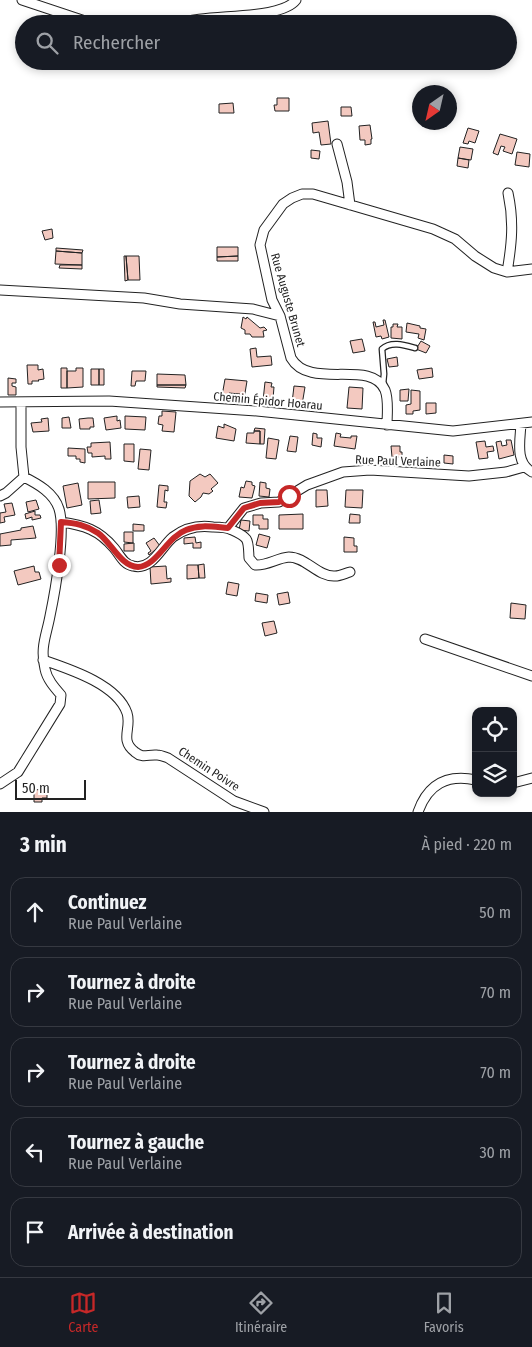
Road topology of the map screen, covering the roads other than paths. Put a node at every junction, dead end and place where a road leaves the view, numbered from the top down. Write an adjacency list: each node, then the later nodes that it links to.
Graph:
1 (22, 0): 3 (street)
2 (296, 0): 4 (street)
3 (67, 15)
4 (244, 15)
5 (337, 144): 7 (street)
6 (508, 193): 9 (street)
7 (350, 205): 9 (street, Rue Auguste Brunet); 11 (street, Rue Auguste Brunet)
8 (532, 269): 9 (street)
9 (507, 272)
10 (0, 290): 11 (street)
11 (280, 316): 13 (street, Rue Auguste Brunet)
12 (415, 348): 13 (lane)
13 (383, 386): 18 (street)
14 (0, 402): 15 (street, Chemin Épidor Hoarau)
15 (21, 402): 18 (street, Chemin Épidor Hoarau); 20 (street)
16 (532, 422): 17 (street, Chemin Épidor Hoarau)
17 (521, 424): 18 (street, Chemin Épidor Hoarau); 19 (street)
18 (387, 426)
19 (528, 470): 23 (street, Rue Paul Verlaine)
20 (24, 477): 21 (street); 22 (street)
21 (0, 496)
22 (61, 522): 23 (street); 26 (street)
23 (228, 528): 24 (street)
24 (350, 572)
25 (425, 639): 27 (street)
26 (43, 660): 31 (street); 32 (street, Chemin Poivre)
27 (532, 676)
28 (532, 778): 30 (street)
29 (472, 779): 33 (street)
30 (517, 782)
31 (0, 784)
32 (264, 812)
33 (418, 812)

